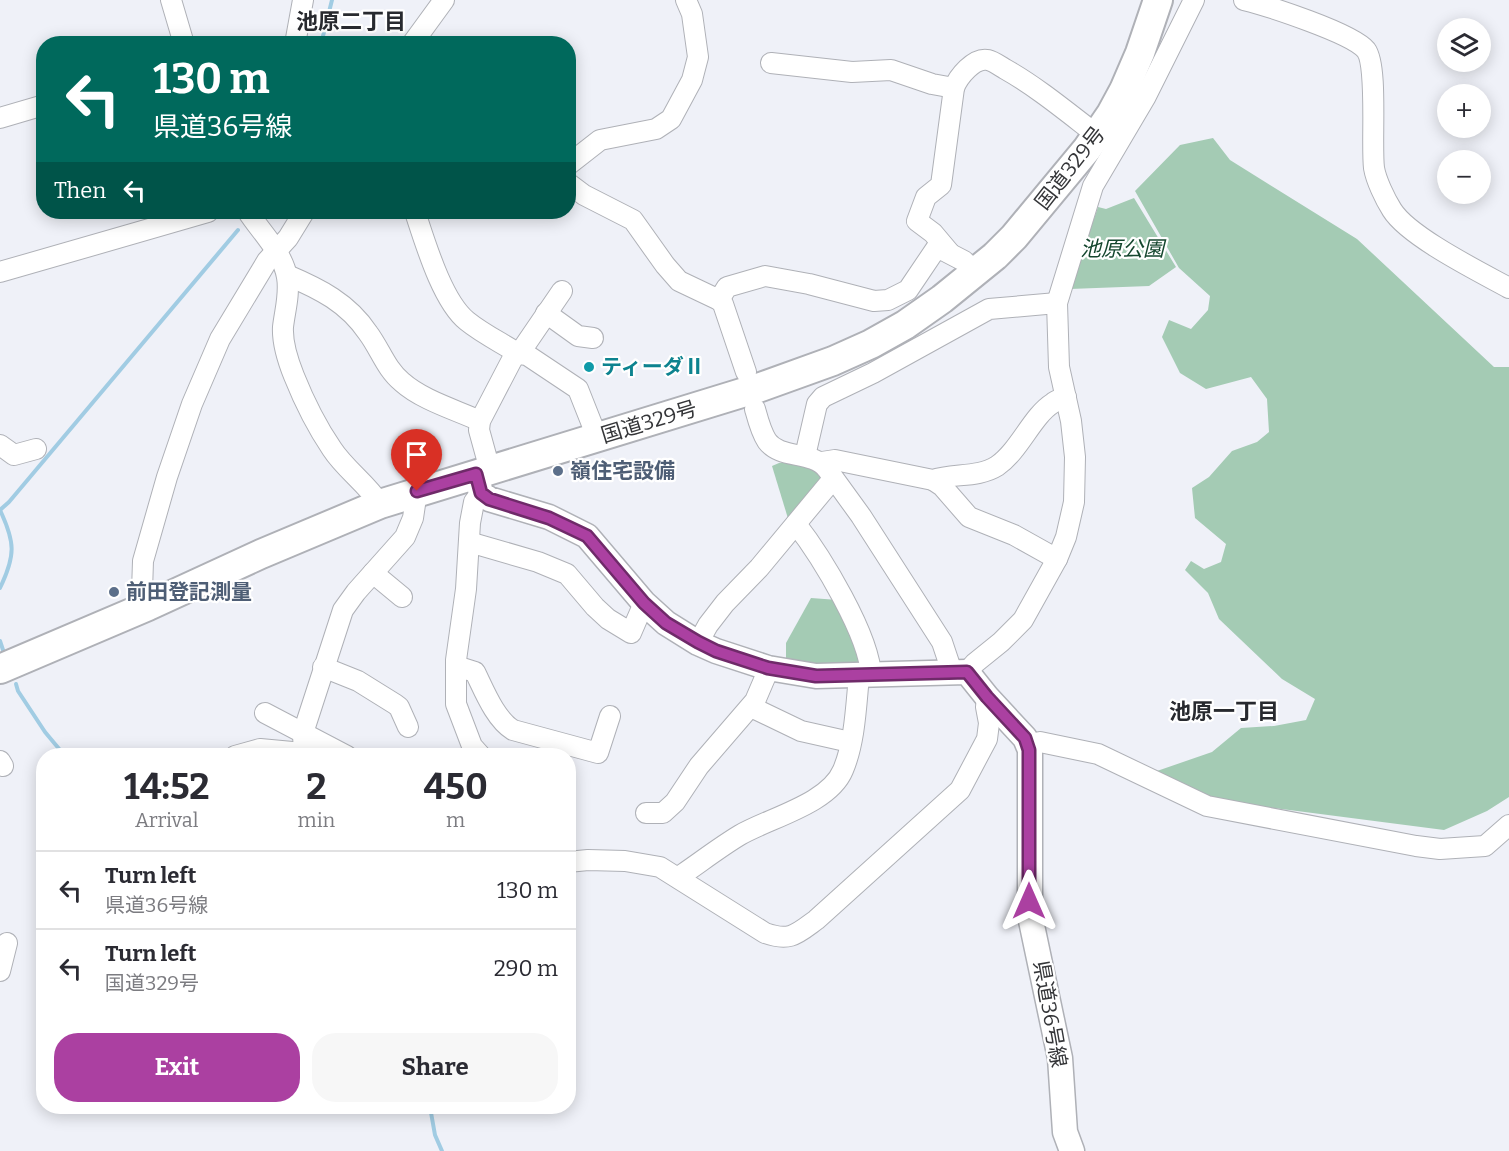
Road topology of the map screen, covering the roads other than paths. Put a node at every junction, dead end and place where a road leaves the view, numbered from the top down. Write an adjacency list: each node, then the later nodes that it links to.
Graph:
1 (171, 0): 8 (street)
2 (303, 0): 9 (street)
3 (444, 0): 10 (street)
4 (686, 0): 17 (street)
5 (1158, 0): 13 (highway, 国道329号)
6 (1194, 0): 13 (street)
7 (1244, 0): 28 (street)
8 (182, 36)
9 (296, 36)
10 (418, 36)
11 (771, 63): 12 (street)
12 (954, 88): 16 (street); 24 (street)
13 (1134, 94): 16 (highway, 国道329号); 31 (street)
14 (36, 107): 15 (street)
15 (0, 118)
16 (1096, 135): 26 (highway, 国道329号)
17 (576, 159)
18 (576, 189): 30 (street)
19 (184, 219): 25 (street)
20 (253, 219): 23 (street)
21 (300, 219): 23 (street)
22 (418, 219): 34 (street)
23 (277, 249): 27 (street); 54 (street)
24 (949, 252): 26 (street); 30 (street)
25 (0, 272)
26 (975, 272): 39 (highway, 国道329号)
27 (287, 275): 38 (street); 47 (street)
28 (1509, 288)
29 (562, 291): 32 (street)
30 (719, 300): 35 (street)
31 (1057, 303): 36 (street); 42 (street)
32 (546, 313): 33 (street); 34 (street)
33 (593, 338)
34 (518, 353): 38 (street); 39 (street)
35 (746, 372)
36 (1065, 397): 45 (street); 50 (street)
37 (755, 409): 42 (street)
38 (480, 421): 43 (street)
39 (597, 437): 43 (highway, 国道329号)
40 (0, 445): 41 (street)
41 (36, 449)
42 (813, 459): 44 (street); 45 (street)
43 (482, 479): 46 (highway, 国道329号); 49 (street); 53 (main road)
44 (832, 479): 48 (street); 60 (street)
45 (933, 480): 50 (street)
46 (417, 491): 47 (highway, 国道329号); 51 (street)
47 (380, 504): 54 (highway, 国道329号)
48 (796, 524): 55 (street); 61 (street)
49 (469, 542): 53 (street); 56 (street)
50 (1057, 559): 60 (street)
51 (374, 573): 52 (street); 57 (street)
52 (402, 597)
53 (644, 603): 55 (main road)
54 (148, 606): 59 (highway, 国道329号)
55 (698, 642): 58 (main road)
56 (456, 666): 65 (street); 72 (street)
57 (323, 667): 66 (street); 67 (street)
58 (768, 668): 61 (main road); 63 (street)
59 (0, 669)
60 (960, 672): 61 (main road); 62 (main road)
61 (865, 676): 68 (street)
62 (987, 697): 69 (main road); 76 (street)
63 (751, 707): 68 (street); 73 (street)
64 (265, 713): 67 (street)
65 (610, 716)
66 (408, 728)
67 (303, 733): 70 (street); 71 (street)
68 (850, 742): 76 (street)
69 (1028, 744): 74 (street); 79 (main road, 県道36号線)
70 (303, 748)
71 (332, 748)
72 (474, 748)
73 (646, 813)
74 (1509, 825)
75 (576, 861): 76 (street)
76 (680, 879)
77 (7, 943): 78 (street)
78 (0, 971)
79 (1072, 1151)

